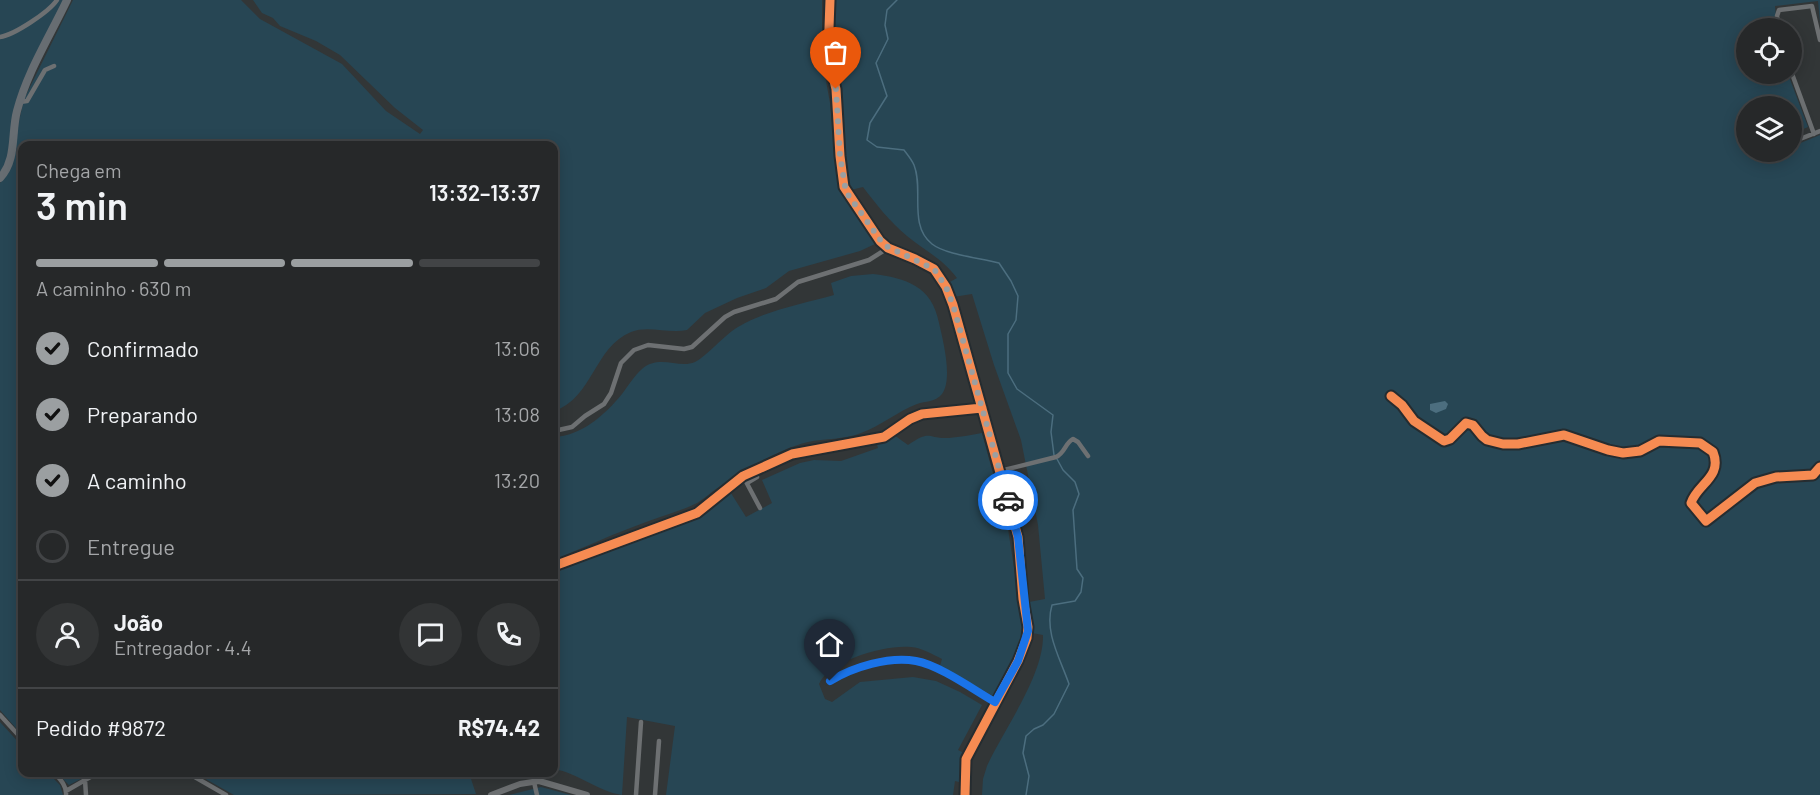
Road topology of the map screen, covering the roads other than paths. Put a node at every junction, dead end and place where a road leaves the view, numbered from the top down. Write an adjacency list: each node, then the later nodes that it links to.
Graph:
1 (57, 0): 5 (street)
2 (67, 0): 10 (main road)
3 (830, 0): 15 (street)
4 (1778, 18): 6 (street)
5 (0, 38)
6 (1820, 40)
7 (54, 66): 10 (street)
8 (1796, 84): 12 (street)
9 (35, 100): 10 (street)
10 (23, 101): 14 (main road)
11 (1820, 131): 12 (street)
12 (1814, 134): 13 (street)
13 (1802, 138)
14 (0, 178)
15 (888, 249): 17 (street); 18 (street)
16 (1391, 396): 20 (street)
17 (982, 408): 21 (street); 22 (street)
18 (558, 431)
19 (1088, 456): 21 (street)
20 (1820, 467)
21 (1000, 471): 28 (street)
22 (743, 476): 24 (street); 26 (street)
23 (757, 477): 24 (street)
24 (747, 483): 25 (street)
25 (760, 508)
26 (558, 565)
27 (830, 681): 28 (street)
28 (995, 702): 46 (street)
29 (0, 715): 31 (street)
30 (641, 722): 44 (street)
31 (18, 735)
32 (659, 741): 45 (street)
33 (58, 777): 38 (street)
34 (90, 777): 36 (street)
35 (194, 777): 40 (street)
36 (85, 780): 38 (street); 39 (street)
37 (534, 782): 41 (street); 42 (street); 43 (street)
38 (66, 793)
39 (87, 795)
40 (226, 795)
41 (491, 795)
42 (537, 795)
43 (587, 795)
44 (636, 795)
45 (655, 795)
46 (966, 795)

